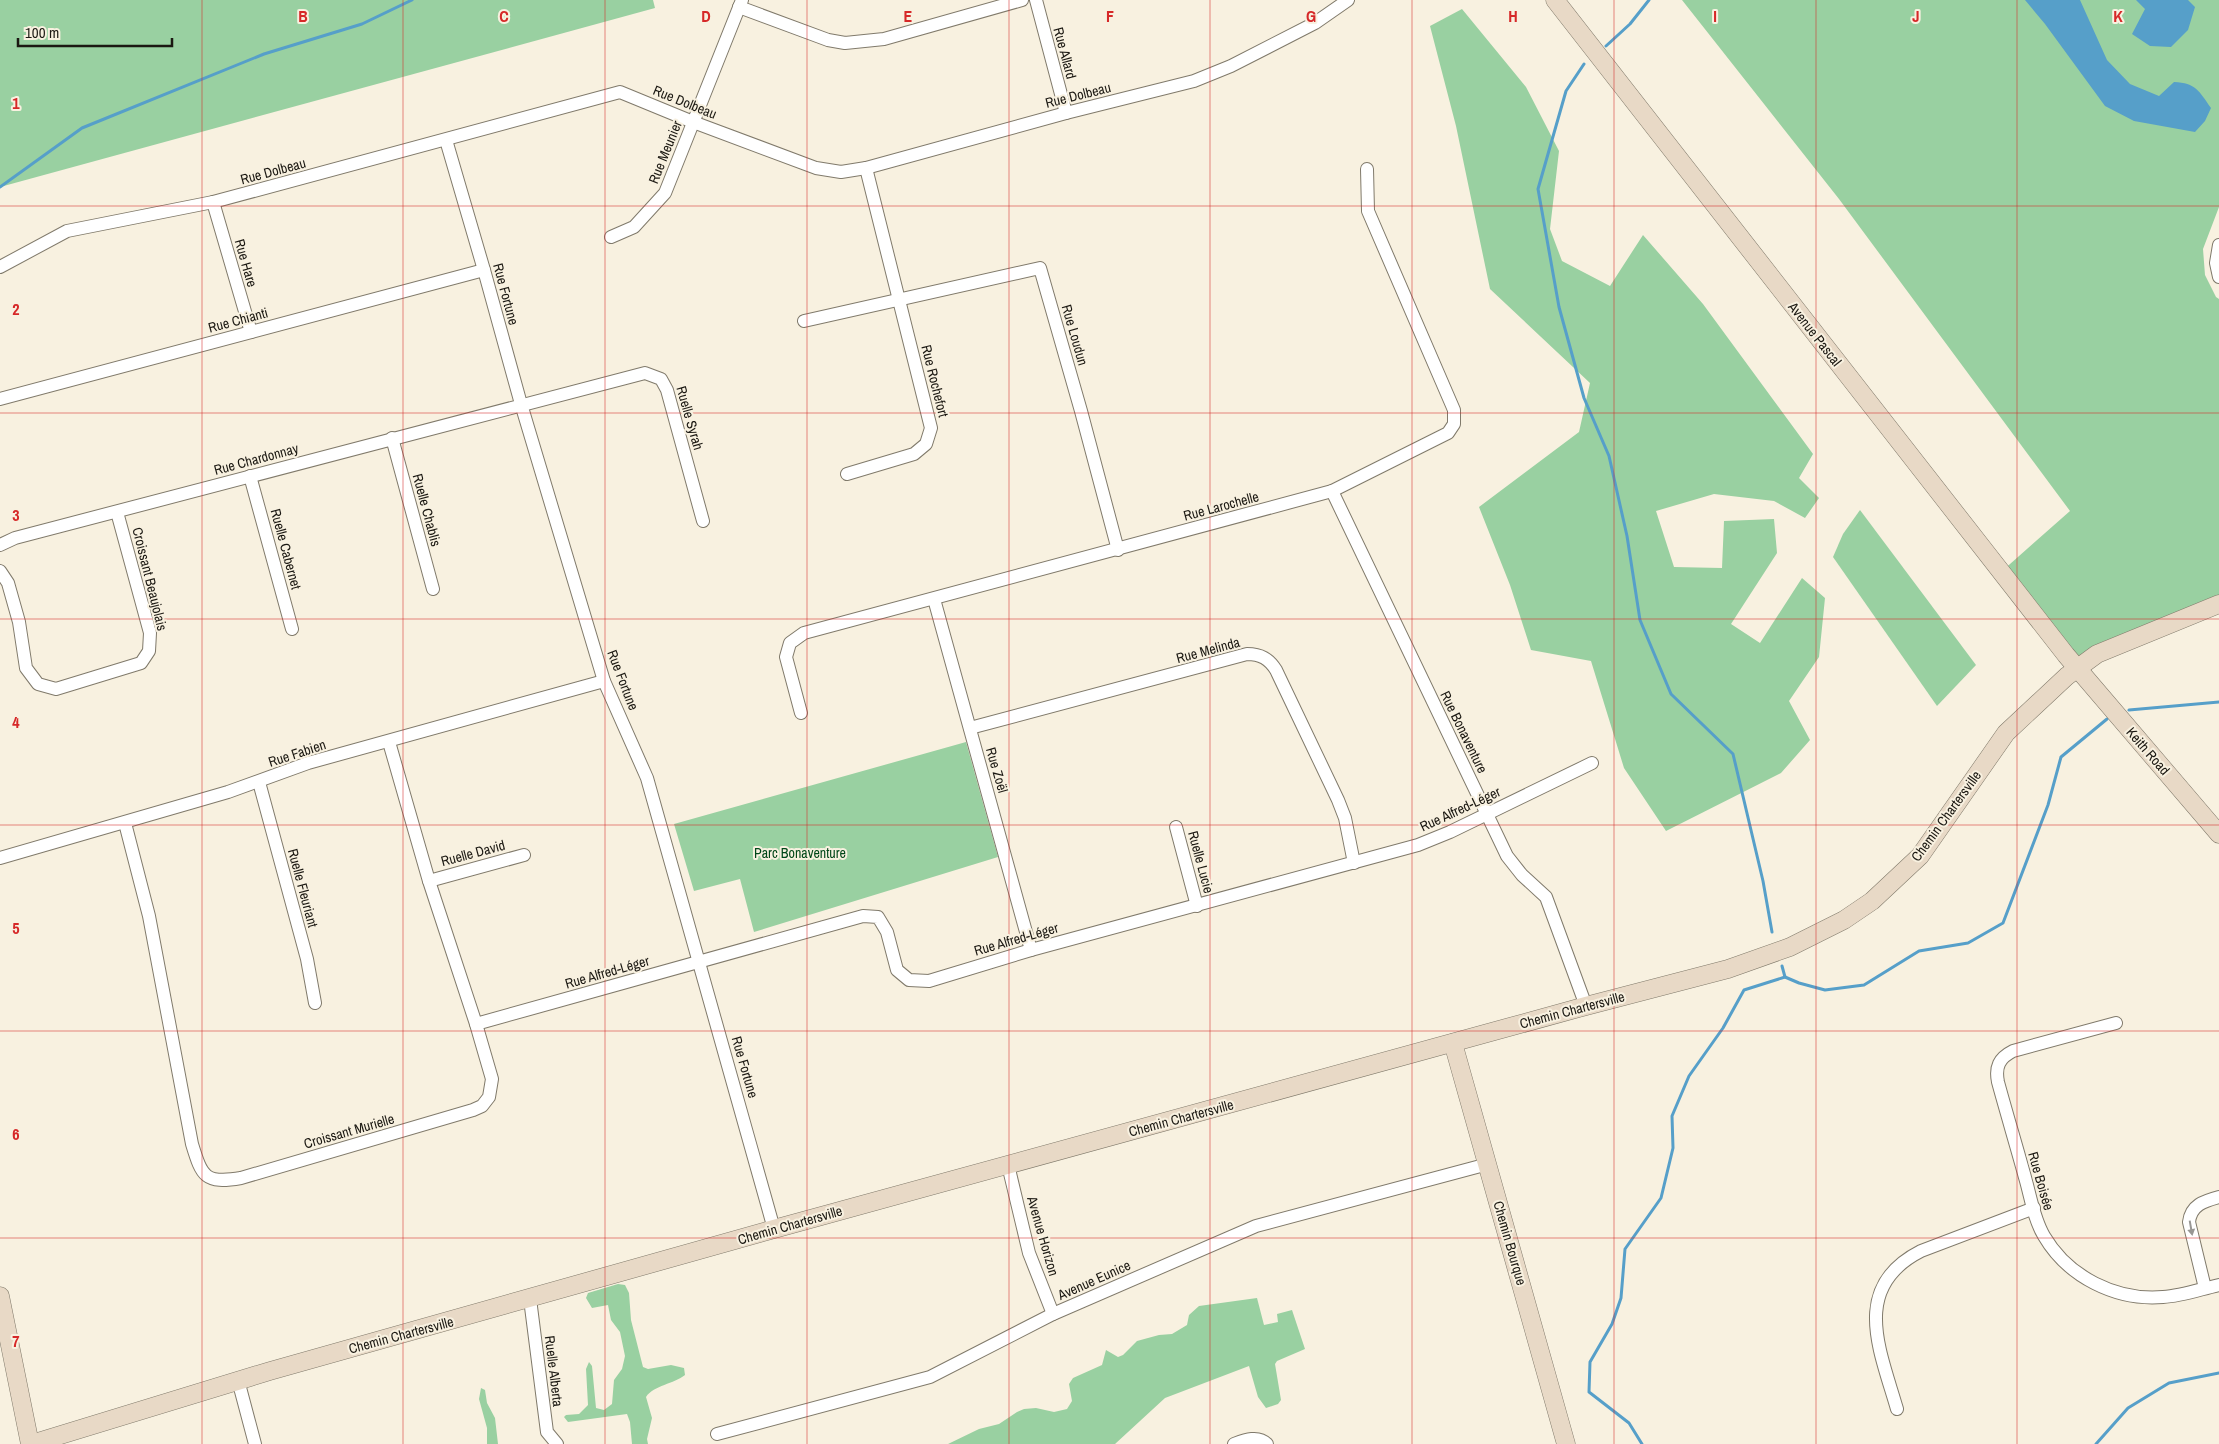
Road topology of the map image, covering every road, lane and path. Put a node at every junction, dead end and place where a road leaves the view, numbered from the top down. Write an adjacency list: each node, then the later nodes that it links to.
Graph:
1 (1022, 0): 5 (street)
2 (1036, 0): 6 (street, Rue Allard)
3 (1555, 0): 35 (street, Avenue Pascal)
4 (1340, 2): 6 (street, Rue Dolbeau)
5 (740, 4): 7 (street, Rue Meunier)
6 (1066, 113): 9 (street, Rue Dolbeau)
7 (693, 122): 8 (street, Rue Dolbeau); 9 (street, Rue Dolbeau); 12 (street, Rue Meunier)
8 (446, 140): 11 (street, Rue Dolbeau); 15 (street, Rue Fortune)
9 (866, 168): 17 (street, Rue Rochefort)
10 (1367, 168): 25 (street, Rue Larochelle)
11 (213, 202): 14 (street, Rue Dolbeau); 19 (street, Rue Hare)
12 (611, 236)
13 (2219, 245): 16 (street)
14 (0, 267)
15 (484, 270): 19 (street, Rue Chianti); 21 (street, Rue Fortune)
16 (2219, 277)
17 (899, 300): 18 (street); 23 (street, Rue Rochefort); 29 (street, Rue Loudun)
18 (804, 321)
19 (251, 332): 20 (street, Rue Chianti)
20 (0, 399)
21 (520, 404): 22 (street, Rue Chardonnay); 27 (street, Ruelle Syrah); 36 (street, Rue Fortune)
22 (392, 438): 24 (street, Rue Chardonnay); 31 (street, Ruelle Chablis)
23 (847, 474)
24 (250, 476): 26 (street, Rue Chardonnay); 34 (street, Ruelle Cabernet)
25 (1332, 491): 29 (street, Rue Larochelle); 42 (street, Rue Bonaventure)
26 (117, 512): 28 (street, Rue Chardonnay); 30 (street, Croissant Beaujolais)
27 (703, 521)
28 (0, 545)
29 (1118, 550): 32 (street, Rue Larochelle)
30 (0, 571)
31 (433, 589)
32 (934, 599): 37 (street, Rue Larochelle); 38 (street, Rue Zoël)
33 (2219, 604): 35 (street, Chemin Chartersville)
34 (292, 629)
35 (2077, 668): 45 (street, Keith Road); 54 (street, Chemin Chartersville)
36 (604, 681): 39 (street, Rue Fabien); 52 (street, Rue Fortune)
37 (801, 713)
38 (970, 728): 48 (street, Rue Melinda); 51 (street, Rue Zoël)
39 (389, 742): 41 (street, Rue Fabien); 49 (street, Croissant Murielle)
40 (1592, 764): 42 (street, Rue Alfred-Léger)
41 (259, 782): 43 (street, Rue Fabien); 53 (street, Ruelle Fleuriant)
42 (1486, 813): 48 (street, Rue Alfred-Léger); 54 (street, Rue Bonaventure)
43 (125, 823): 47 (street, Rue Fabien); 56 (street, Croissant Murielle)
44 (1176, 827): 50 (street, Ruelle Lucie)
45 (2219, 834)
46 (524, 855): 49 (street, Ruelle David)
47 (0, 858)
48 (1354, 863): 50 (street, Rue Alfred-Léger)
49 (429, 881): 56 (street, Croissant Murielle)
50 (1197, 906): 51 (street, Rue Alfred-Léger)
51 (1031, 950): 52 (street, Rue Alfred-Léger)
52 (700, 961): 56 (street, Rue Alfred-Léger); 62 (street, Rue Fortune)
53 (315, 1003)
54 (1586, 1006): 57 (street, Chemin Chartersville)
55 (2116, 1023): 61 (street, Rue Boisée)
56 (476, 1024)
57 (1454, 1043): 58 (street, Chemin Bourque); 59 (street, Chemin Chartersville)
58 (1488, 1164): 67 (street, Avenue Eunice); 76 (street, Chemin Bourque)
59 (1008, 1165): 62 (street, Chemin Chartersville); 67 (street, Avenue Horizon)
60 (2219, 1197): 64 (street, one-way to 64)
61 (2034, 1208): 64 (street, Rue Boisée); 69 (street)
62 (774, 1229): 65 (street, Chemin Chartersville)
63 (2219, 1284): 64 (street, Rue Boisée)
64 (2205, 1288)
65 (530, 1299): 68 (street, Chemin Chartersville); 73 (street, Ruelle Alberta)
66 (1, 1304): 71 (street)
67 (1053, 1314): 70 (street, Avenue Eunice)
68 (238, 1380): 71 (street, Chemin Chartersville); 72 (street)
69 (1898, 1409)
70 (717, 1434)
71 (30, 1444)
72 (255, 1444)
73 (556, 1444)
74 (1234, 1444): 75 (street)
75 (1267, 1444)
76 (1566, 1444)

